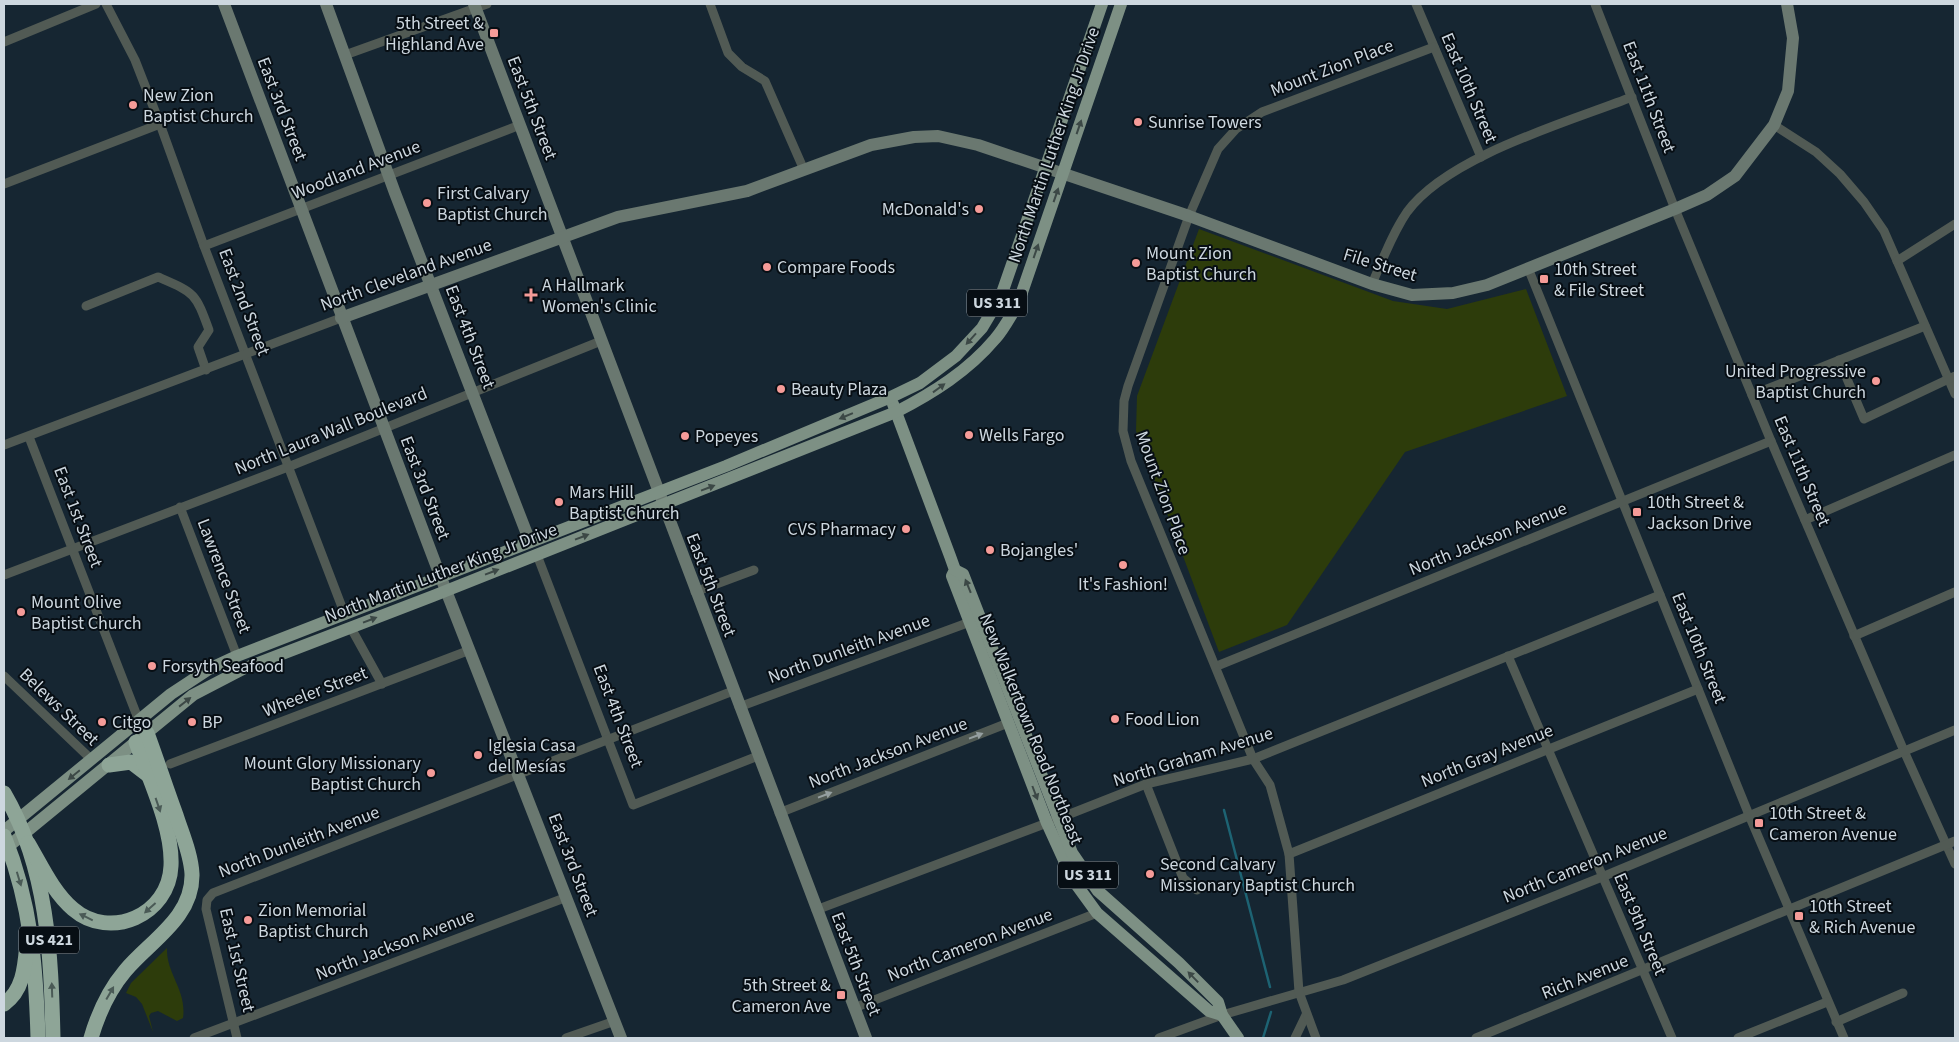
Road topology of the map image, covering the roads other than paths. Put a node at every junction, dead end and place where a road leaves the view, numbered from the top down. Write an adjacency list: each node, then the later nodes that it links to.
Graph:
1 (96, 4): 12 (street)
2 (106, 4): 16 (street, East 2nd Street)
3 (224, 4): 25 (street, East 3rd Street)
4 (326, 4): 14 (street, East 4th Street)
5 (710, 4): 21 (street)
6 (1102, 4): 20 (main road, North Martin Luther King Jr Drive / US 311)
7 (1121, 4): 22 (main road, North Martin Luther King Jr Drive / US 311, one-way to 7)
8 (1416, 4): 13 (street, East 10th Street)
9 (1595, 4): 15 (street, East 11th Street)
10 (1788, 4): 18 (street, File Street)
11 (479, 5): 14 (street); 17 (street, East 5th Street)
12 (4, 42)
13 (1434, 47): 19 (street, East 10th Street); 27 (street, Mount Zion Place)
14 (345, 56): 23 (street, East 4th Street)
15 (1632, 97): 19 (street); 26 (street, East 11th Street)
16 (160, 124): 24 (street); 30 (street, East 2nd Street)
17 (520, 125): 23 (street, Woodland Avenue); 29 (street, East 5th Street)
18 (1774, 125): 26 (street, File Street); 31 (street)
19 (1481, 157): 33 (street)
20 (1046, 167): 21 (street, North Cleveland Avenue); 22 (street, North Cleveland Avenue); 46 (main road, North Martin Luther King Jr Drive / US 311, one-way to 46)
21 (804, 170): 29 (street, North Cleveland Avenue)
22 (1063, 173): 27 (street, File Street); 47 (main road, North Martin Luther King Jr Drive / US 311, one-way to 22)
23 (389, 174): 25 (street, Woodland Avenue); 34 (street, East 4th Street)
24 (4, 184)
25 (300, 209): 30 (street, Woodland Avenue); 36 (street, East 3rd Street)
26 (1675, 209): 32 (street, File Street); 45 (street, East 11th Street)
27 (1189, 216): 33 (street, File Street); 77 (street, Mount Zion Place)
28 (1955, 224): 31 (street)
29 (562, 236): 34 (street, North Cleveland Avenue); 38 (street, East 5th Street)
30 (204, 246): 39 (street, East 2nd Street)
31 (1897, 261): 37 (street)
32 (1528, 268): 33 (street, File Street); 55 (street, East 10th Street)
33 (1372, 284)
34 (431, 285): 36 (street, North Cleveland Avenue); 43 (street, East 4th Street)
35 (86, 306): 41 (street)
36 (341, 318): 39 (street, North Cleveland Avenue); 48 (street, East 3rd Street)
37 (1924, 326): 40 (street); 42 (street)
38 (601, 341): 43 (street, North Laura Wall Boulevard); 54 (street, East 5th Street)
39 (246, 354): 41 (street, North Cleveland Avenue); 53 (street, East 2nd Street)
40 (1839, 360): 42 (street); 45 (street)
41 (206, 370): 49 (street, North Cleveland Avenue)
42 (1952, 378): 44 (street)
43 (473, 392): 48 (street, North Laura Wall Boulevard); 59 (street, East 4th Street)
44 (1955, 394)
45 (1752, 395): 50 (street, East 11th Street)
46 (891, 397): 47 (main road, New Walkertown Road Northeast / US 311); 54 (main road, North Martin Luther King Jr Drive, one-way to 54)
47 (896, 412): 56 (main road, North Martin Luther King Jr Drive, one-way to 47); 63 (main road, New Walkertown Road Northeast / US 311)
48 (384, 428): 53 (street, North Laura Wall Boulevard); 65 (street, East 3rd Street)
49 (29, 437): 51 (street, North Cleveland Avenue); 60 (street, East 1st Street)
50 (1771, 441): 55 (street, North Jackson Avenue); 58 (street, East 11th Street)
51 (4, 445)
52 (1955, 455): 58 (street)
53 (288, 467): 57 (street, North Laura Wall Boulevard); 70 (street, East 2nd Street)
54 (660, 492): 56 (street, East 5th Street); 59 (main road, North Martin Luther King Jr Drive)
55 (1622, 502): 69 (street, East 10th Street); 77 (street, North Jackson Avenue)
56 (663, 506): 61 (main road, North Martin Luther King Jr Drive, one-way to 56); 67 (street, East 5th Street)
57 (180, 507): 60 (street, North Laura Wall Boulevard); 75 (street, Lawrence Street)
58 (1805, 520): 73 (street, East 11th Street)
59 (530, 542): 65 (main road, North Martin Luther King Jr Drive)
60 (72, 548): 64 (street, North Laura Wall Boulevard); 85 (street, East 1st Street)
61 (537, 555): 66 (main road, North Martin Luther King Jr Drive, one-way to 61); 86 (street, East 4th Street)
62 (754, 570): 67 (street)
63 (955, 570): 71 (main road, New Walkertown Road Northeast / US 311); 100 (main road, New Walkertown Road Northeast / US 311, one-way to 63)
64 (4, 575)
65 (441, 578): 66 (street, East 3rd Street); 70 (main road, North Martin Luther King Jr Drive)
66 (447, 590): 72 (main road, North Martin Luther King Jr Drive, one-way to 66); 74 (street, East 3rd Street)
67 (695, 592): 81 (street, East 5th Street)
68 (1955, 592): 73 (street)
69 (1660, 595): 76 (street, North Graham Avenue); 80 (street, East 10th Street)
70 (345, 615): 75 (main road, North Martin Luther King Jr Drive)
71 (970, 622): 82 (street, North Dunleith Avenue); 83 (main road, New Walkertown Road Northeast / US 311)
72 (351, 628): 79 (street); 85 (main road, North Martin Luther King Jr Drive, one-way to 72)
73 (1854, 636): 88 (street, East 11th Street)
74 (470, 650): 79 (street, Wheeler Street); 95 (street, East 3rd Street)
75 (237, 656): 85 (main road, North Martin Luther King Jr Drive)
76 (1508, 656): 87 (street, East 9th Street); 90 (street, North Graham Avenue)
77 (1217, 666): 90 (street, Mount Zion Place)
78 (4, 676): 91 (street, Belews Street)
79 (382, 684): 92 (street, Wheeler Street)
80 (1698, 688): 87 (street, North Gray Avenue); 99 (street, East 10th Street)
81 (733, 691): 82 (street, East 5th Street); 86 (street, North Dunleith Avenue)
82 (739, 707): 89 (street, East 5th Street)
83 (1008, 724): 98 (street, North Jackson Avenue, one-way to 83); 100 (main road, New Walkertown Road Northeast / US 311, one-way to 100)
84 (1955, 730): 88 (street, North Cameron Avenue)
85 (141, 732): 91 (main road); 93 (main road); 94 (highway); 131 (highway, one-way to 85)
86 (609, 740): 89 (street, East 4th Street); 95 (street, North Dunleith Avenue)
87 (1549, 749): 107 (street, North Gray Avenue); 109 (street, East 9th Street)
88 (1904, 751): 99 (street, North Cameron Avenue); 105 (street, East 11th Street)
89 (758, 756): 98 (street, East 5th Street)
90 (1253, 759): 96 (street, North Graham Avenue); 107 (street, Mount Zion Place)
91 (92, 760): 101 (main road, one-way to 101)
92 (170, 764)
93 (109, 765): 94 (highway); 106 (main road)
94 (148, 774): 104 (highway, one-way to 104)
95 (519, 774): 111 (street, North Dunleith Avenue); 112 (street, East 3rd Street)
96 (1146, 784): 100 (street, North Graham Avenue); 110 (street)
97 (4, 793): 104 (highway, US 421)
98 (779, 813): 113 (street, East 5th Street)
99 (1748, 815): 109 (street, North Cameron Avenue); 114 (street, East 10th Street)
100 (1052, 821): 113 (street, North Graham Avenue); 115 (main road, New Walkertown Road Northeast / US 311); 117 (main road, New Walkertown Road Northeast / US 311)
101 (4, 831)
102 (4, 836): 116 (highway, US 421, one-way to 116)
103 (1955, 841): 105 (street, Rich Avenue)
104 (28, 843): 130 (highway, US 421, one-way to 104)
105 (1946, 845): 108 (street, East 11th Street); 114 (street, Rich Avenue)
106 (4, 850)
107 (1289, 854): 119 (street, Mount Zion Place)
108 (1955, 864)
109 (1602, 877): 118 (street, East 9th Street); 119 (street, North Cameron Avenue)
110 (1197, 890)
111 (213, 893): 128 (street, East 1st Street)
112 (567, 897): 126 (street, East 3rd Street); 128 (street, North Jackson Avenue)
113 (816, 910): 123 (street, East 5th Street)
114 (1789, 911): 118 (street, Rich Avenue); 121 (street, East 10th Street)
115 (1097, 913): 117 (main road); 123 (street, North Cameron Avenue); 124 (main road, New Walkertown Road Northeast / US 311)
116 (30, 924): 122 (highway); 129 (highway, US 421)
117 (1159, 945): 124 (main road, New Walkertown Road Northeast / US 311, one-way to 117)
118 (1642, 971): 141 (street, Rich Avenue); 142 (street, East 9th Street)
119 (1299, 992): 124 (street, North Cameron Avenue); 125 (street, Mount Zion Place)
120 (1903, 993): 127 (street)
121 (1827, 1002): 127 (street, East 10th Street); 143 (street)
122 (4, 1004)
123 (854, 1008): 136 (street, East 5th Street)
124 (1222, 1015): 137 (street, North Cameron Avenue); 138 (main road, New Walkertown Road Northeast / US 311)
125 (1306, 1015): 139 (street); 140 (street, Mount Zion Place)
126 (615, 1021): 134 (street); 135 (street, East 3rd Street)
127 (1836, 1022): 144 (street, East 10th Street)
128 (234, 1023): 132 (street, North Jackson Avenue); 133 (street, East 1st Street)
129 (38, 1038)
130 (54, 1038)
131 (91, 1038)
132 (194, 1038)
133 (237, 1038)
134 (566, 1038)
135 (622, 1038)
136 (866, 1038)
137 (1158, 1038)
138 (1238, 1038)
139 (1295, 1038)
140 (1316, 1038)
141 (1476, 1038)
142 (1672, 1038)
143 (1738, 1038)
144 (1844, 1038)

